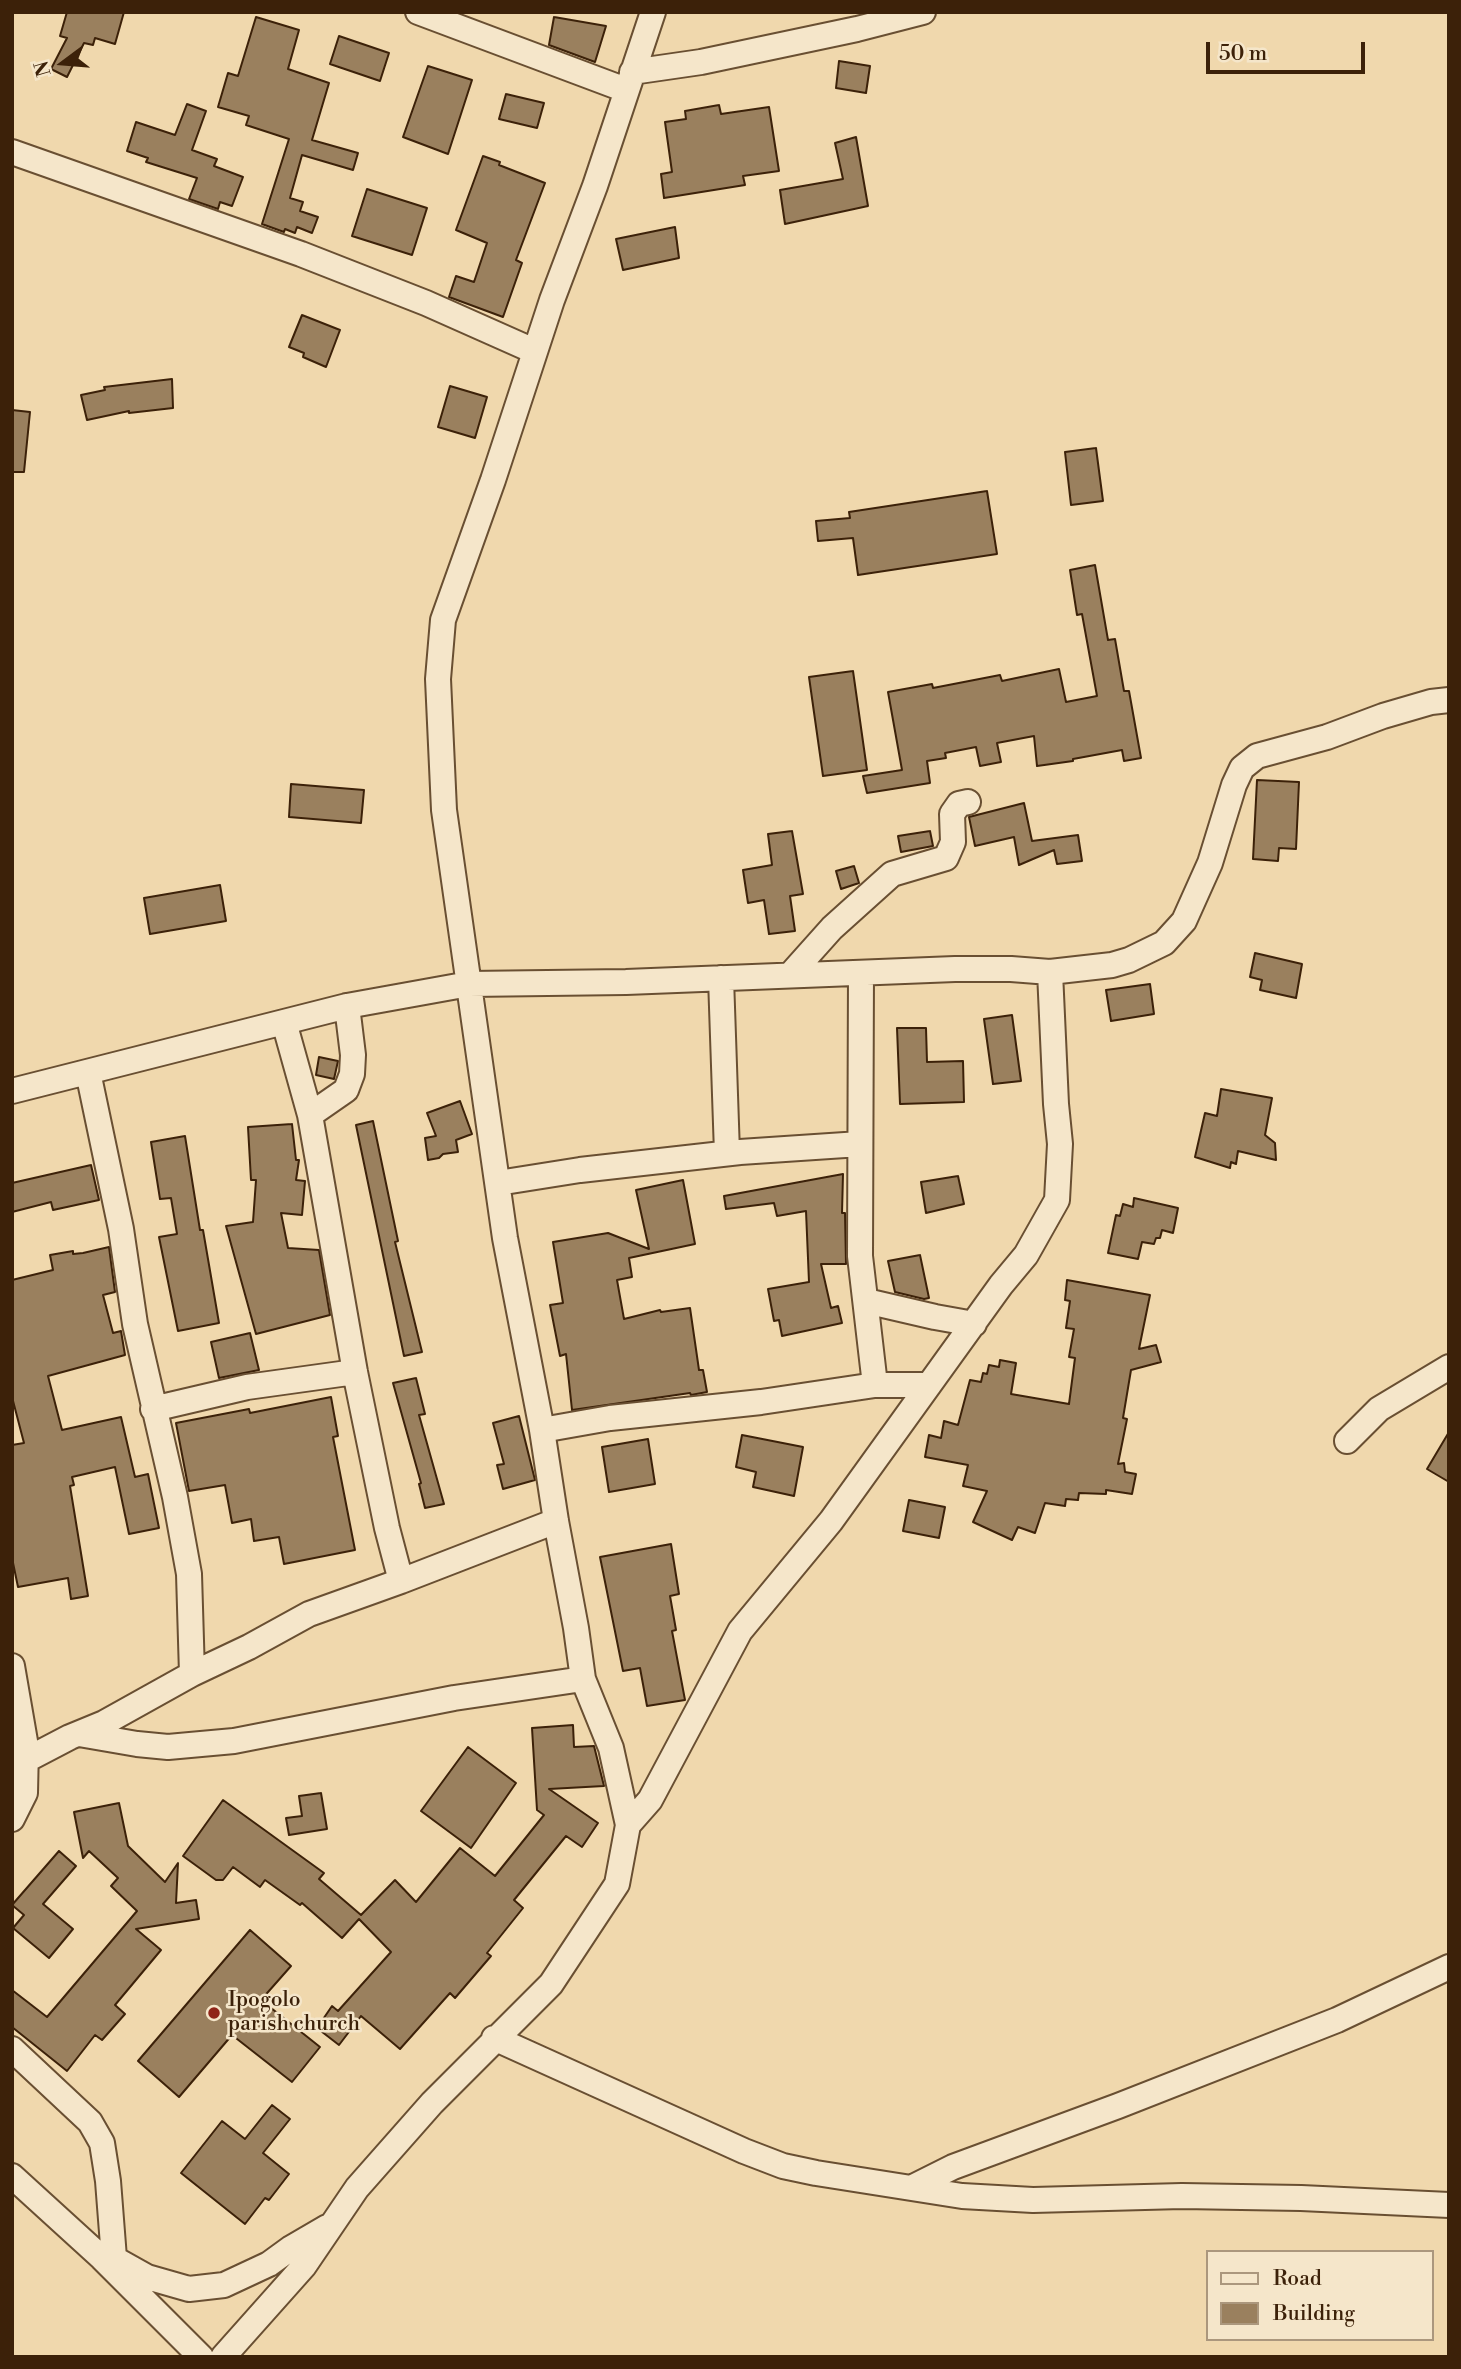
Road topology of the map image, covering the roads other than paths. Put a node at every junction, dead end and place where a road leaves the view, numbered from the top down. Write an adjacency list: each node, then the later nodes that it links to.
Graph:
1 (418, 12): 4 (street)
2 (653, 12): 4 (street)
3 (923, 12): 4 (street)
4 (629, 81): 6 (street)
5 (12, 152): 6 (street)
6 (534, 351): 13 (street)
7 (1449, 700): 10 (street)
8 (968, 802): 11 (street)
9 (861, 972): 10 (street); 11 (street); 19 (street)
10 (1050, 972): 23 (street)
11 (790, 975): 12 (street)
12 (721, 978): 13 (street); 20 (street)
13 (469, 984): 14 (street); 21 (street)
14 (347, 1006): 15 (street); 18 (street)
15 (284, 1022): 16 (street); 18 (street)
16 (88, 1072): 17 (street); 28 (street)
17 (12, 1091)
18 (310, 1115): 25 (street)
19 (860, 1144): 20 (street); 22 (street)
20 (727, 1153): 21 (street)
21 (498, 1183): 29 (street)
22 (866, 1301): 23 (street); 26 (street)
23 (974, 1324): 27 (street)
24 (1449, 1367): 30 (street)
25 (355, 1372): 28 (street); 32 (street)
26 (875, 1385): 27 (street); 29 (street)
27 (929, 1385): 39 (street)
28 (153, 1409): 34 (street)
29 (542, 1430): 31 (street)
30 (1348, 1441)
31 (556, 1521): 32 (street); 35 (street)
32 (401, 1581): 34 (street)
33 (12, 1666): 37 (street)
34 (192, 1674): 36 (street)
35 (583, 1679): 36 (street); 39 (street)
36 (79, 1734): 37 (street)
37 (26, 1760): 38 (street)
38 (12, 1819)
39 (628, 1825): 41 (street)
40 (1449, 1967): 44 (street)
41 (494, 2038): 44 (street); 46 (street)
42 (12, 2049): 47 (street)
43 (12, 2176): 47 (street)
44 (913, 2187): 45 (street)
45 (1447, 2208)
46 (332, 2225): 47 (street); 49 (street)
47 (108, 2258): 48 (street)
48 (201, 2357)
49 (223, 2357)

